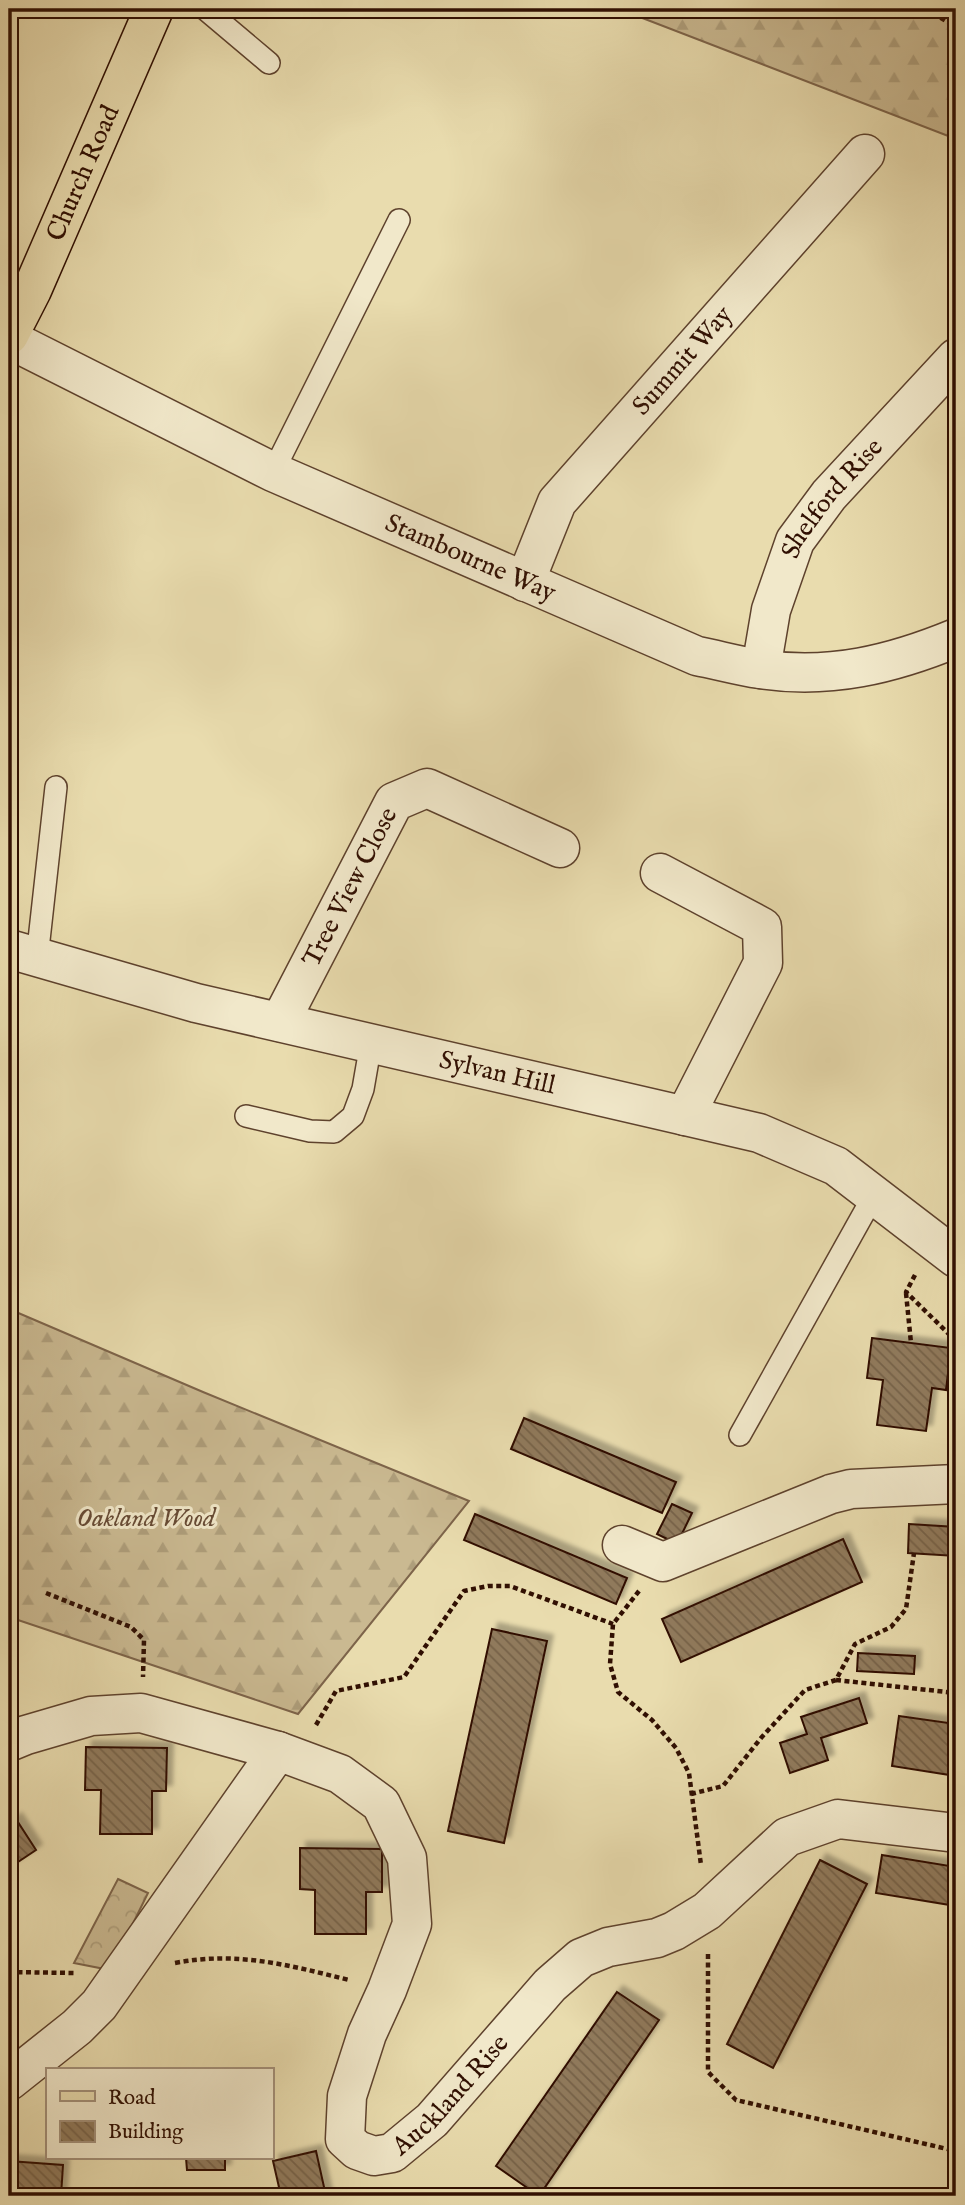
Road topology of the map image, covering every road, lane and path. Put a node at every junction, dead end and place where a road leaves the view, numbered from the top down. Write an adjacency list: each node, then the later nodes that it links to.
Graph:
1 (154, 9): 10 (main road, Church Road)
2 (205, 9): 7 (lane)
3 (671, 9): 4 (path)
4 (702, 9)
5 (926, 9): 6 (path)
6 (956, 23)
7 (269, 62)
8 (865, 155): 13 (street, Summit Way)
9 (399, 220): 12 (lane)
10 (9, 337): 12 (street, Stambourne Way)
11 (956, 358): 15 (street, Shelford Rise)
12 (273, 472): 13 (street, Stambourne Way)
13 (525, 582): 15 (street, Stambourne Way)
14 (956, 638): 15 (street, Stambourne Way)
15 (761, 669)
16 (56, 787): 19 (lane)
17 (560, 848): 20 (street, Tree View Close)
18 (660, 873): 23 (street)
19 (23, 953): 20 (street, Sylvan Hill)
20 (280, 1022): 21 (street, Sylvan Hill)
21 (371, 1043): 22 (lane); 23 (street, Sylvan Hill)
22 (246, 1116)
23 (684, 1116): 24 (street, Sylvan Hill)
24 (874, 1195): 25 (street, Sylvan Hill); 29 (lane)
25 (944, 1250): 26 (path)
26 (906, 1292): 27 (path); 28 (path)
27 (956, 1341)
28 (911, 1343)
29 (740, 1435)
30 (956, 1484): 31 (street)
31 (622, 1545)
32 (914, 1553): 35 (path)
33 (46, 1593): 37 (path)
34 (613, 1624): 39 (path)
35 (836, 1680): 36 (path); 40 (path)
36 (956, 1693)
37 (141, 1713): 38 (street, Auckland Rise); 39 (street, Auckland Rise)
38 (9, 1742)
39 (288, 1755): 43 (street); 44 (street, Auckland Rise)
40 (691, 1794)
41 (956, 1833): 44 (street, Auckland Rise)
42 (9, 1972): 43 (path)
43 (119, 1979): 44 (path); 45 (street)
44 (387, 1990)
45 (9, 2081)

